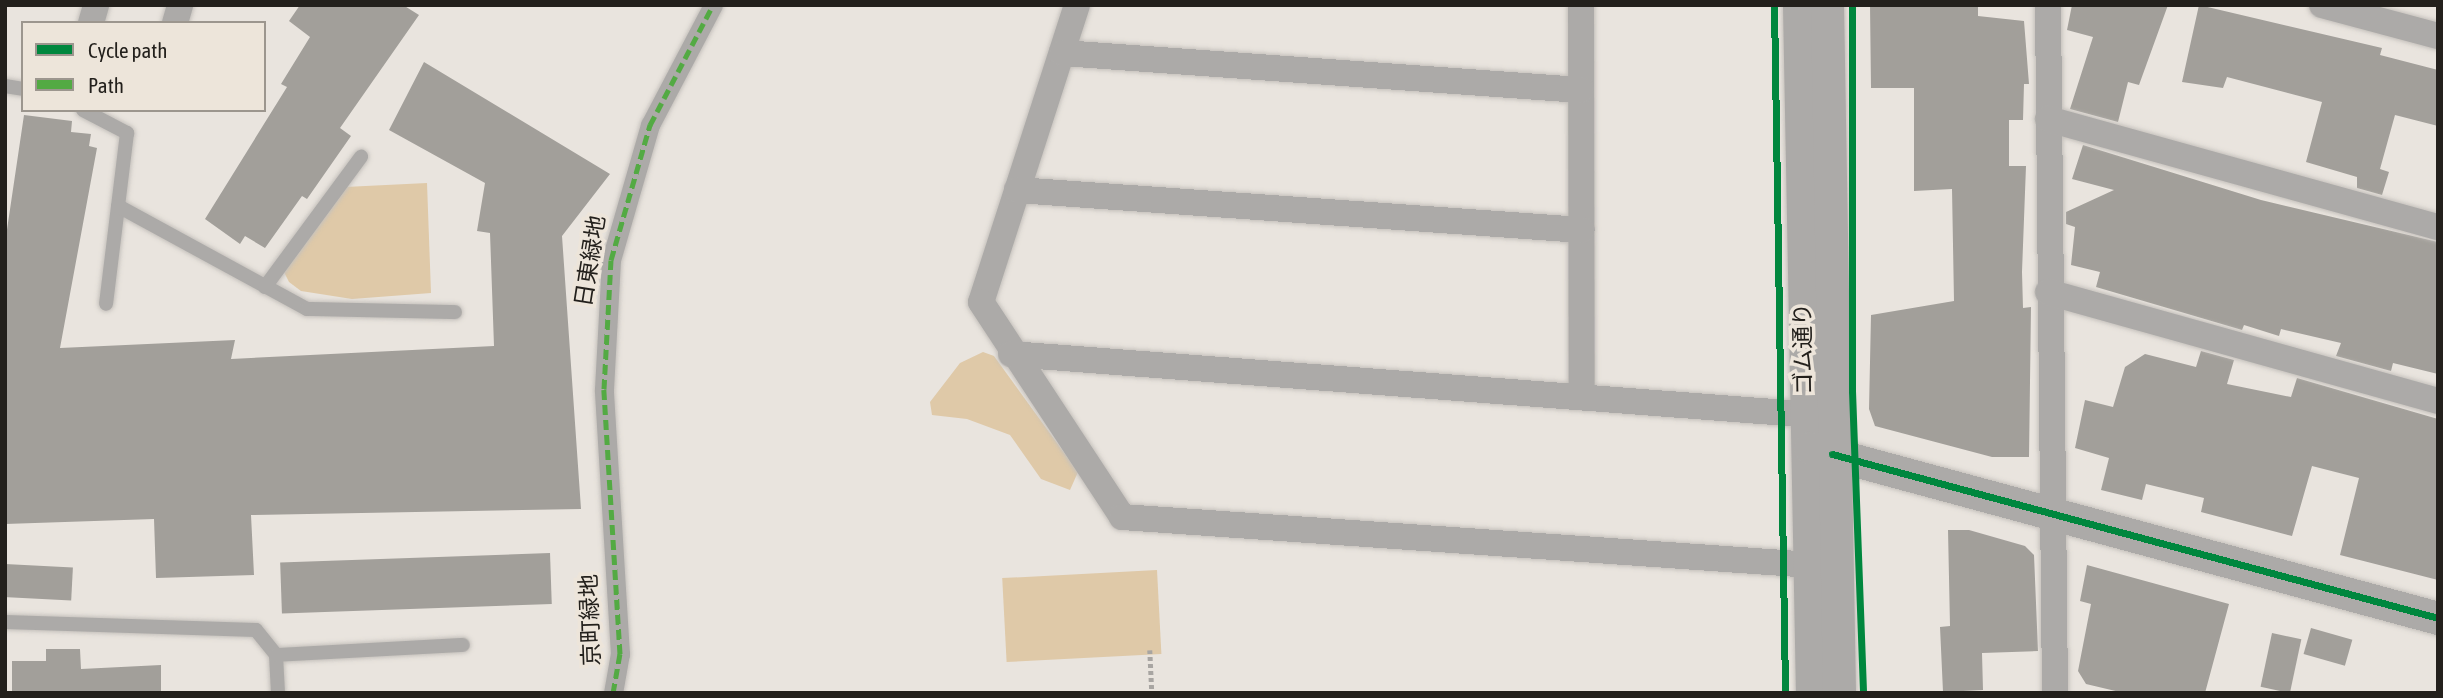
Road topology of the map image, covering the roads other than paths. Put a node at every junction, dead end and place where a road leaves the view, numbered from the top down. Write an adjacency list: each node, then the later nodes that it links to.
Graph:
1 (713, 5): 27 (street, 日東緑地)
2 (1077, 5): 9 (street)
3 (1580, 5): 10 (street)
4 (1799, 5): 25 (street, ゴム通り)
5 (1827, 5): 25 (street, ゴム通り)
6 (2048, 5): 12 (street)
7 (2332, 7): 8 (street)
8 (2438, 36)
9 (1062, 53): 10 (street); 14 (street)
10 (1581, 90): 17 (street)
11 (87, 112): 15 (lane)
12 (2048, 119): 16 (street); 19 (street)
13 (360, 157): 18 (lane)
14 (1017, 190): 17 (street); 22 (street)
15 (118, 206): 18 (lane); 20 (lane)
16 (2438, 227)
17 (1582, 230): 23 (street)
18 (265, 287): 21 (lane)
19 (2048, 292): 24 (street); 26 (street)
20 (106, 304)
21 (455, 312)
22 (1011, 354): 23 (street); 28 (street)
23 (1582, 397): 25 (street)
24 (2438, 401)
25 (1818, 433): 26 (street); 28 (street, ゴム通り)
26 (2049, 514): 29 (street); 33 (street)
27 (611, 544): 35 (street, 京町緑地)
28 (1822, 566): 36 (street, ゴム通り); 37 (street, ゴム通り)
29 (2438, 618)
30 (5, 622): 32 (lane)
31 (463, 645): 32 (lane)
32 (276, 655): 34 (lane)
33 (2063, 691)
34 (278, 693)
35 (613, 693)
36 (1812, 693)
37 (1839, 693)

